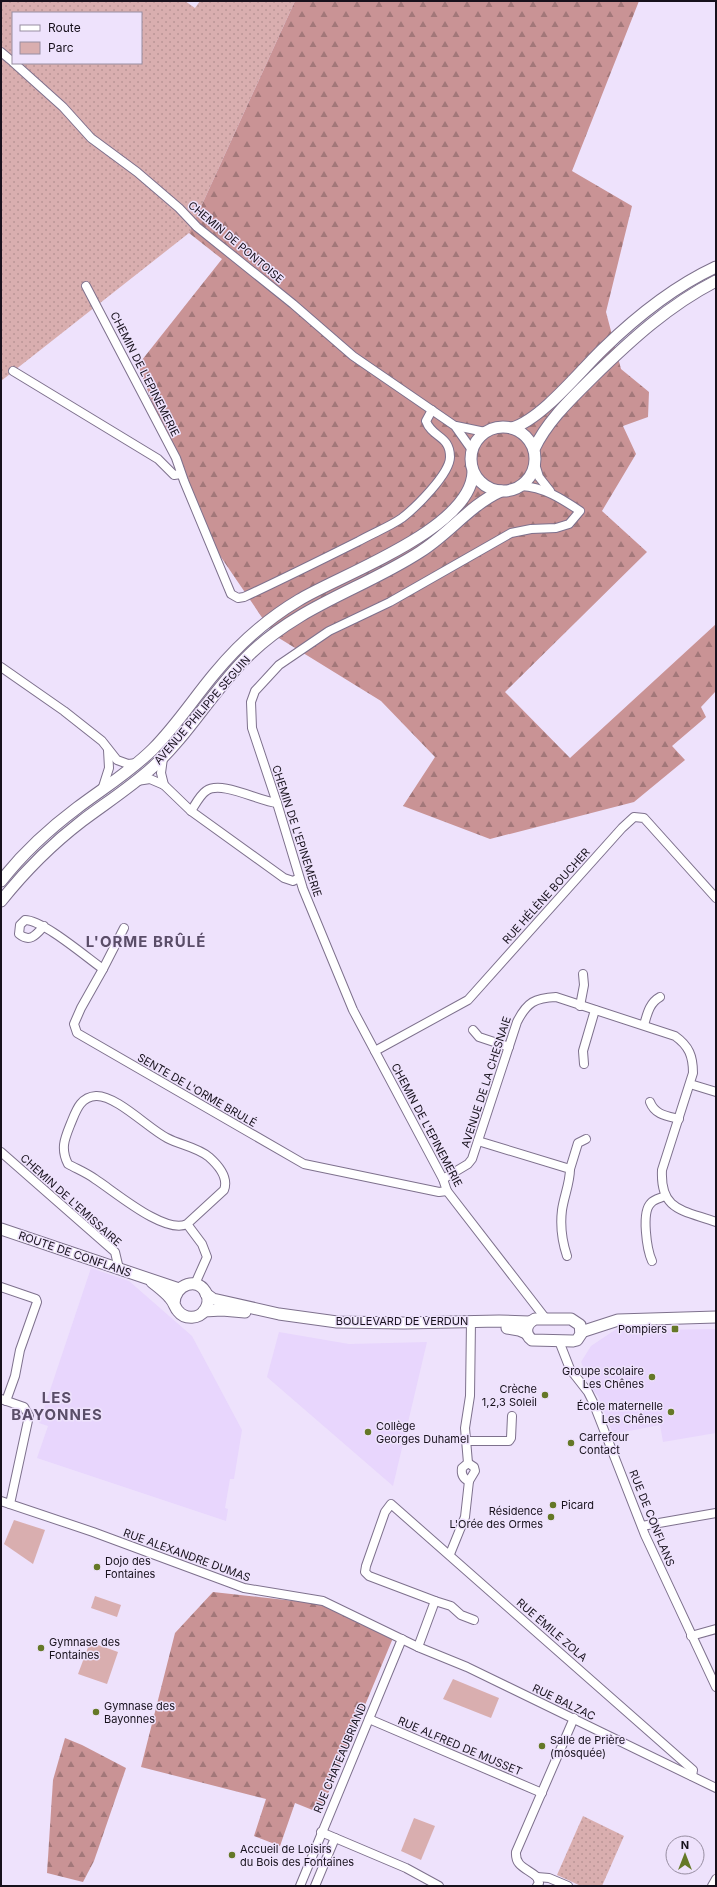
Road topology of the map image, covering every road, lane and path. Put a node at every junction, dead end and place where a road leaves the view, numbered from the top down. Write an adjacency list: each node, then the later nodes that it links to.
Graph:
1 (1, 52): 2 (street, CHEMIN DE PONTOISE)
2 (12, 61)
3 (15, 64): 8 (street, CHEMIN DE PONTOISE)
4 (716, 267): 10 (main road)
5 (716, 281): 12 (main road)
6 (86, 286): 16 (street, CHEMIN DE L'EPINEMERIE)
7 (13, 371): 16 (street)
8 (432, 410): 9 (street, CHEMIN DE PONTOISE); 16 (street, CHEMIN DE L'EPINEMERIE)
9 (455, 426): 11 (street, CHEMIN DE PONTOISE); 13 (street, CHEMIN DE PONTOISE)
10 (512, 428): 11 (main road); 12 (main road)
11 (485, 432): 13 (main road)
12 (534, 449): 14 (main road)
13 (472, 450): 15 (main road)
14 (535, 464): 17 (main road); 19 (street)
15 (473, 472): 18 (main road); 23 (main road, AVENUE PHILIPPE SEGUIN)
16 (181, 474)
17 (521, 486): 18 (main road); 19 (street)
18 (501, 491): 22 (main road, AVENUE PHILIPPE SEGUIN)
19 (554, 494): 27 (street, CHEMIN DE L'EPINEMERIE)
20 (1, 667): 21 (street)
21 (108, 750): 23 (street); 26 (street)
22 (163, 758): 24 (main road, AVENUE PHILIPPE SEGUIN); 25 (street)
23 (138, 763): 26 (main road, AVENUE PHILIPPE SEGUIN)
24 (135, 782): 25 (street); 32 (main road, AVENUE PHILIPPE SEGUIN)
25 (164, 785): 28 (street)
26 (101, 791): 30 (main road, AVENUE PHILIPPE SEGUIN)
27 (277, 803): 28 (street); 29 (street, CHEMIN DE L'EPINEMERIE)
28 (191, 811): 29 (street)
29 (299, 878): 43 (street, CHEMIN DE L'EPINEMERIE)
30 (1, 880)
31 (716, 898): 43 (street, RUE HÉLÈNE BOUCHER)
32 (1, 901)
33 (44, 926): 35 (street)
34 (124, 928): 35 (street, SENTE DE L'ORME BRULÉ)
35 (103, 969): 54 (street, SENTE DE L'ORME BRULÉ)
36 (583, 974): 38 (street)
37 (660, 997): 40 (street)
38 (580, 1006): 39 (street, AVENUE DE LA CHESNAIE); 42 (street, AVENUE DE LA CHESNAIE)
39 (595, 1010): 40 (street, AVENUE DE LA CHESNAIE); 44 (street)
40 (644, 1025): 45 (street, AVENUE DE LA CHESNAIE)
41 (473, 1030): 42 (street)
42 (509, 1047): 50 (street, AVENUE DE LA CHESNAIE)
43 (375, 1051): 53 (street, CHEMIN DE L'EPINEMERIE)
44 (584, 1064)
45 (690, 1084): 46 (street); 48 (street, AVENUE DE LA CHESNAIE)
46 (716, 1092)
47 (650, 1102): 48 (street)
48 (679, 1119): 55 (street, AVENUE DE LA CHESNAIE)
49 (586, 1138): 52 (street)
50 (478, 1141): 52 (street); 53 (street, AVENUE DE LA CHESNAIE)
51 (1, 1152): 61 (street, CHEMIN DE L'EMISSAIRE)
52 (570, 1170): 59 (street)
53 (443, 1179): 54 (street, CHEMIN DE L'EPINEMERIE)
54 (447, 1191): 67 (street, CHEMIN DE L'EPINEMERIE)
55 (665, 1196): 56 (street); 60 (street)
56 (716, 1222)
57 (187, 1224): 57 (street); 63 (street)
58 (1, 1228): 61 (main road, ROUTE DE CONFLANS)
59 (567, 1256)
60 (652, 1261)
61 (119, 1268): 62 (main road, ROUTE DE CONFLANS)
62 (149, 1280): 65 (main road); 68 (main road)
63 (195, 1284): 65 (main road); 66 (main road)
64 (1, 1286): 78 (street)
65 (179, 1289): 68 (main road)
66 (206, 1294): 69 (main road); 72 (main road, BOULEVARD DE VERDUN)
67 (530, 1301): 71 (street, CHEMIN DE L'EPINEMERIE); 73 (street, CHEMIN DE L'EPINEMERIE)
68 (174, 1304): 69 (main road)
69 (204, 1311): 72 (main road, BOULEVARD DE VERDUN)
70 (716, 1317): 74 (main road)
71 (546, 1319): 73 (main road); 74 (main road)
72 (471, 1325): 73 (main road, BOULEVARD DE VERDUN); 73 (main road, BOULEVARD DE VERDUN); 80 (street)
73 (530, 1325): 75 (main road)
74 (580, 1327): 76 (main road)
75 (559, 1341): 76 (main road); 77 (street, RUE DE CONFLANS)
76 (573, 1341): 77 (street)
77 (567, 1359): 84 (street, RUE DE CONFLANS)
78 (3, 1400): 82 (street)
79 (512, 1416): 80 (street)
80 (467, 1441): 85 (street)
81 (1, 1501): 82 (street, RUE ALEXANDRE DUMAS)
82 (10, 1504): 90 (street, RUE ALEXANDRE DUMAS)
83 (716, 1513): 84 (street)
84 (642, 1526): 89 (street, RUE DE CONFLANS)
85 (450, 1554): 86 (street, RUE ÉMILE ZOLA); 95 (street, RUE ÉMILE ZOLA)
86 (434, 1601): 87 (street); 91 (street)
87 (474, 1620)
88 (716, 1629): 89 (street)
89 (691, 1636): 92 (street, RUE DE CONFLANS)
90 (402, 1639): 91 (street, RUE BALZAC); 94 (street, RUE CHATEAUBRIAND)
91 (418, 1647): 93 (street, RUE BALZAC)
92 (716, 1687)
93 (574, 1718): 95 (street, RUE BALZAC); 97 (street)
94 (369, 1719): 97 (street, RUE ALFRED DE MUSSET); 98 (street, RUE CHATEAUBRIAND)
95 (692, 1776): 96 (street, RUE BALZAC)
96 (716, 1788)
97 (542, 1793): 100 (street)
98 (321, 1832): 99 (street); 102 (street, RUE CHATEAUBRIAND)
99 (336, 1838): 103 (street); 104 (street)
100 (537, 1877): 105 (street); 106 (street)
101 (716, 1879): 107 (street)
102 (300, 1886)
103 (315, 1886)
104 (439, 1886)
105 (537, 1886)
106 (568, 1886)
107 (712, 1886)

